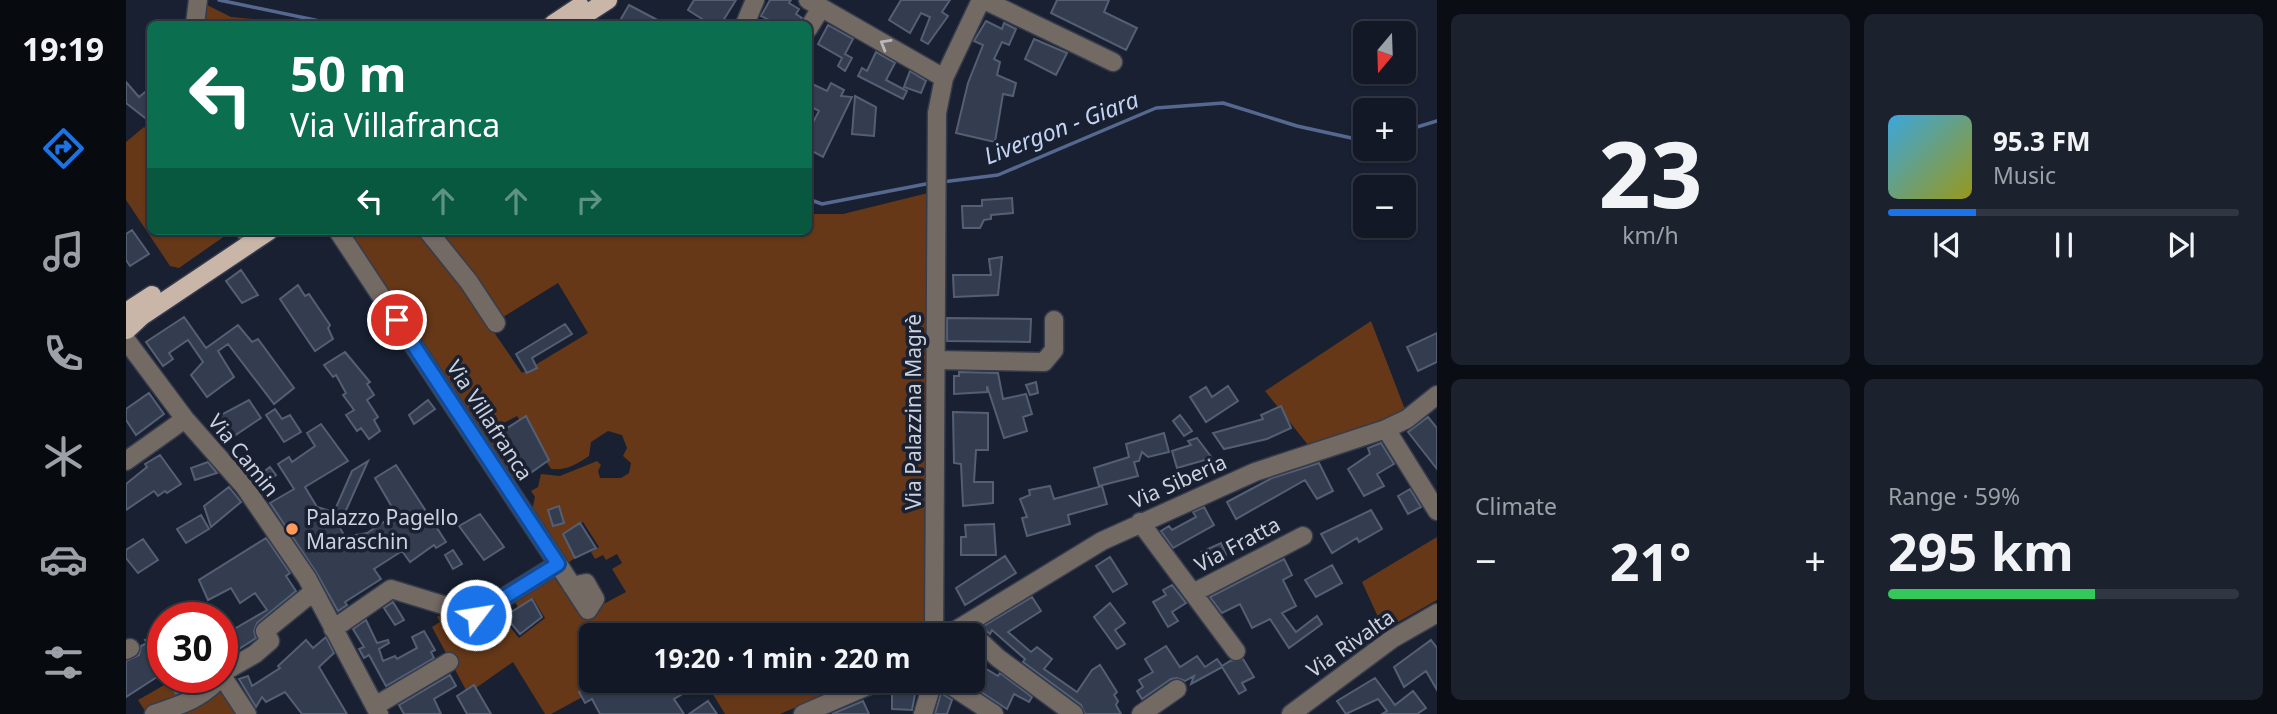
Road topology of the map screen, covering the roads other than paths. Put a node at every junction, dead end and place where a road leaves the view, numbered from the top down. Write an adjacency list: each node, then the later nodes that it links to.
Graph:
1 (588, 0): 6 (main road)
2 (608, 0): 7 (main road)
3 (755, 0): 8 (street)
4 (983, 0): 9 (street); 10 (street, Via Palazzina Magrè)
5 (814, 4): 10 (street, one-way to 5)
6 (556, 21)
7 (576, 21)
8 (746, 21)
9 (1113, 62)
10 (944, 78): 20 (street, Via Palazzina Magrè)
11 (246, 235): 15 (main road)
12 (247, 235): 18 (main road)
13 (341, 235): 28 (street, Via Villafranca)
14 (431, 235): 17 (street)
15 (126, 312)
16 (1054, 320): 20 (street)
17 (496, 323)
18 (126, 329)
19 (126, 340): 22 (street, Via Camin)
20 (936, 360): 33 (street, Via Palazzina Magrè)
21 (1437, 394): 23 (street, Via Siberia)
22 (185, 419): 24 (street); 30 (street, Via Camin)
23 (1386, 429): 25 (street); 26 (street, Via Siberia)
24 (126, 461)
25 (1437, 511)
26 (1140, 522): 31 (street, Via Fratta); 34 (street, Via Siberia)
27 (1303, 536): 31 (street, Via Fratta)
28 (558, 564): 29 (street, Via Villafranca); 35 (street)
29 (572, 586)
30 (313, 592): 35 (street, Via Camin); 39 (street)
31 (1193, 593): 37 (street, Via Fratta)
32 (1437, 613): 54 (street, Via Rivalta)
33 (934, 623)
34 (971, 623)
35 (333, 629): 46 (street, Via Camin)
36 (985, 646): 52 (street)
37 (1236, 651)
38 (449, 662): 46 (street)
39 (238, 664)
40 (1177, 690): 53 (street)
41 (203, 693): 47 (street)
42 (230, 693): 48 (street)
43 (851, 693): 49 (street)
44 (929, 693): 50 (street)
45 (962, 693): 51 (street)
46 (377, 710)
47 (154, 714)
48 (247, 714)
49 (803, 714)
50 (923, 714)
51 (994, 714)
52 (1074, 714)
53 (1141, 714)
54 (1290, 714)

